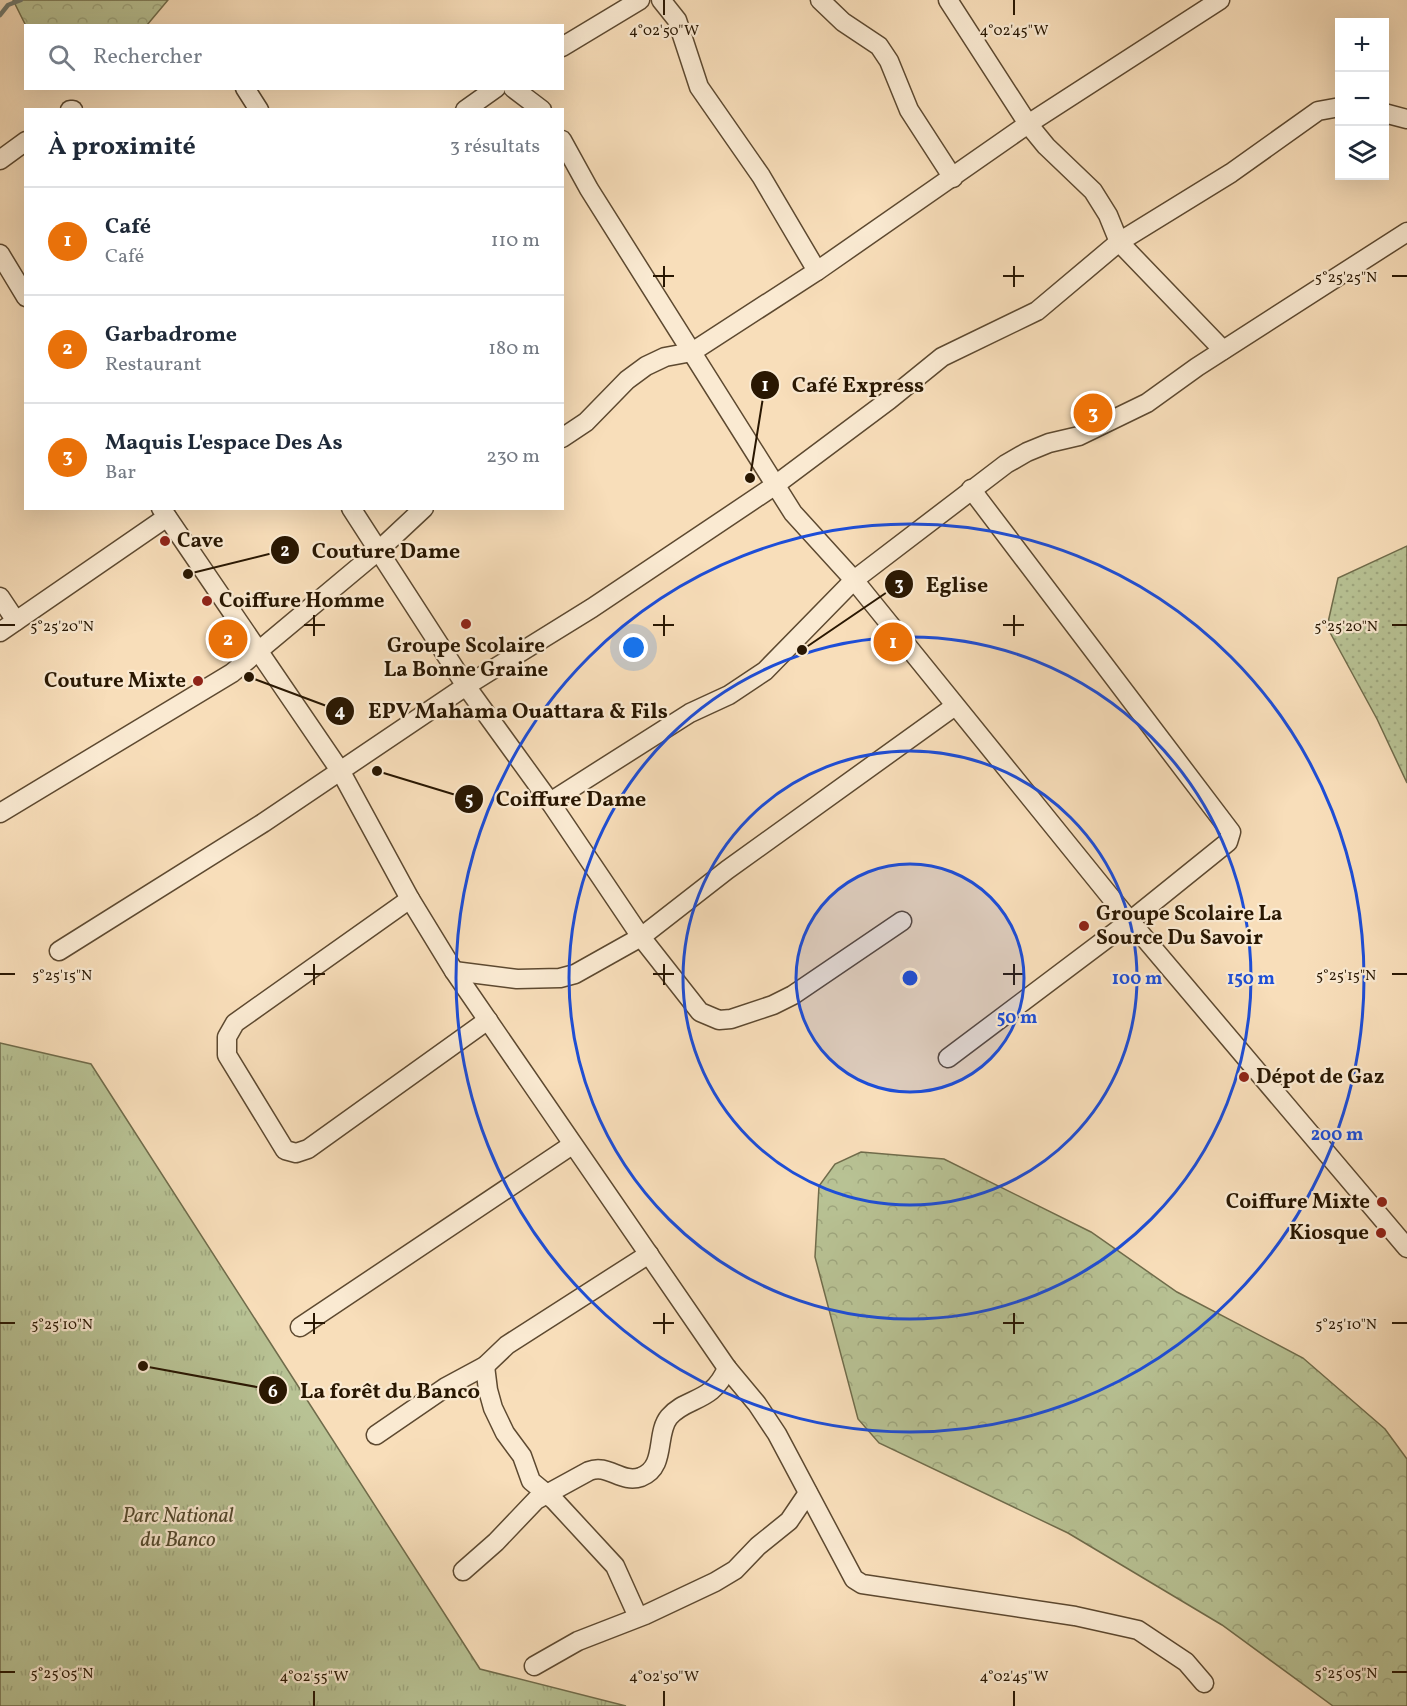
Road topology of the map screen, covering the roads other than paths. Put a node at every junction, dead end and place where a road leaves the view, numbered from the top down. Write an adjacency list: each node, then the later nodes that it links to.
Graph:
1 (640, 0): 6 (street)
2 (661, 0): 24 (street)
3 (820, 0): 20 (street)
4 (948, 0): 16 (street)
5 (1221, 0): 16 (street)
6 (564, 46)
7 (246, 90): 10 (street)
8 (493, 90): 11 (street)
9 (516, 90): 12 (street)
10 (258, 108)
11 (468, 108)
12 (539, 108)
13 (1335, 108): 22 (street)
14 (1389, 114): 15 (street)
15 (1407, 119)
16 (1028, 124): 20 (street); 22 (street)
17 (24, 142): 19 (street)
18 (564, 144): 27 (street)
19 (0, 160)
20 (953, 178): 24 (street)
21 (1407, 232): 26 (street)
22 (1119, 242): 26 (street); 29 (street)
23 (0, 255): 25 (street)
24 (817, 271): 27 (street)
25 (24, 294)
26 (1223, 350): 30 (street)
27 (692, 352): 28 (street); 29 (street)
28 (564, 437)
29 (774, 486): 35 (street); 40 (street)
30 (971, 489): 35 (street); 47 (street)
31 (352, 510): 34 (street)
32 (422, 510): 34 (street)
33 (164, 513): 37 (street); 39 (street)
34 (378, 551): 39 (street); 40 (street)
35 (854, 580): 41 (street); 43 (street)
36 (0, 597): 37 (street)
37 (16, 621): 38 (street)
38 (0, 632)
39 (259, 651): 42 (street); 44 (street)
40 (466, 686): 42 (street); 43 (street)
41 (955, 706): 47 (street); 48 (street)
42 (341, 772): 45 (street); 49 (street)
43 (550, 802): 48 (street)
44 (0, 813)
45 (410, 899): 50 (street); 51 (street)
46 (902, 921): 48 (street)
47 (1130, 921): 52 (street); 54 (street)
48 (641, 937): 50 (street)
49 (59, 951)
50 (454, 971): 51 (street)
51 (488, 1020): 53 (street)
52 (948, 1058)
53 (572, 1145): 55 (street); 56 (street)
54 (1407, 1247)
55 (649, 1254): 57 (street); 58 (street)
56 (300, 1327)
57 (485, 1366): 59 (street); 61 (street)
58 (727, 1368): 60 (street); 61 (street)
59 (376, 1435)
60 (808, 1493): 63 (street); 65 (street)
61 (546, 1494): 62 (street); 63 (street)
62 (462, 1571)
63 (638, 1617): 64 (street)
64 (534, 1666)
65 (1204, 1683)

